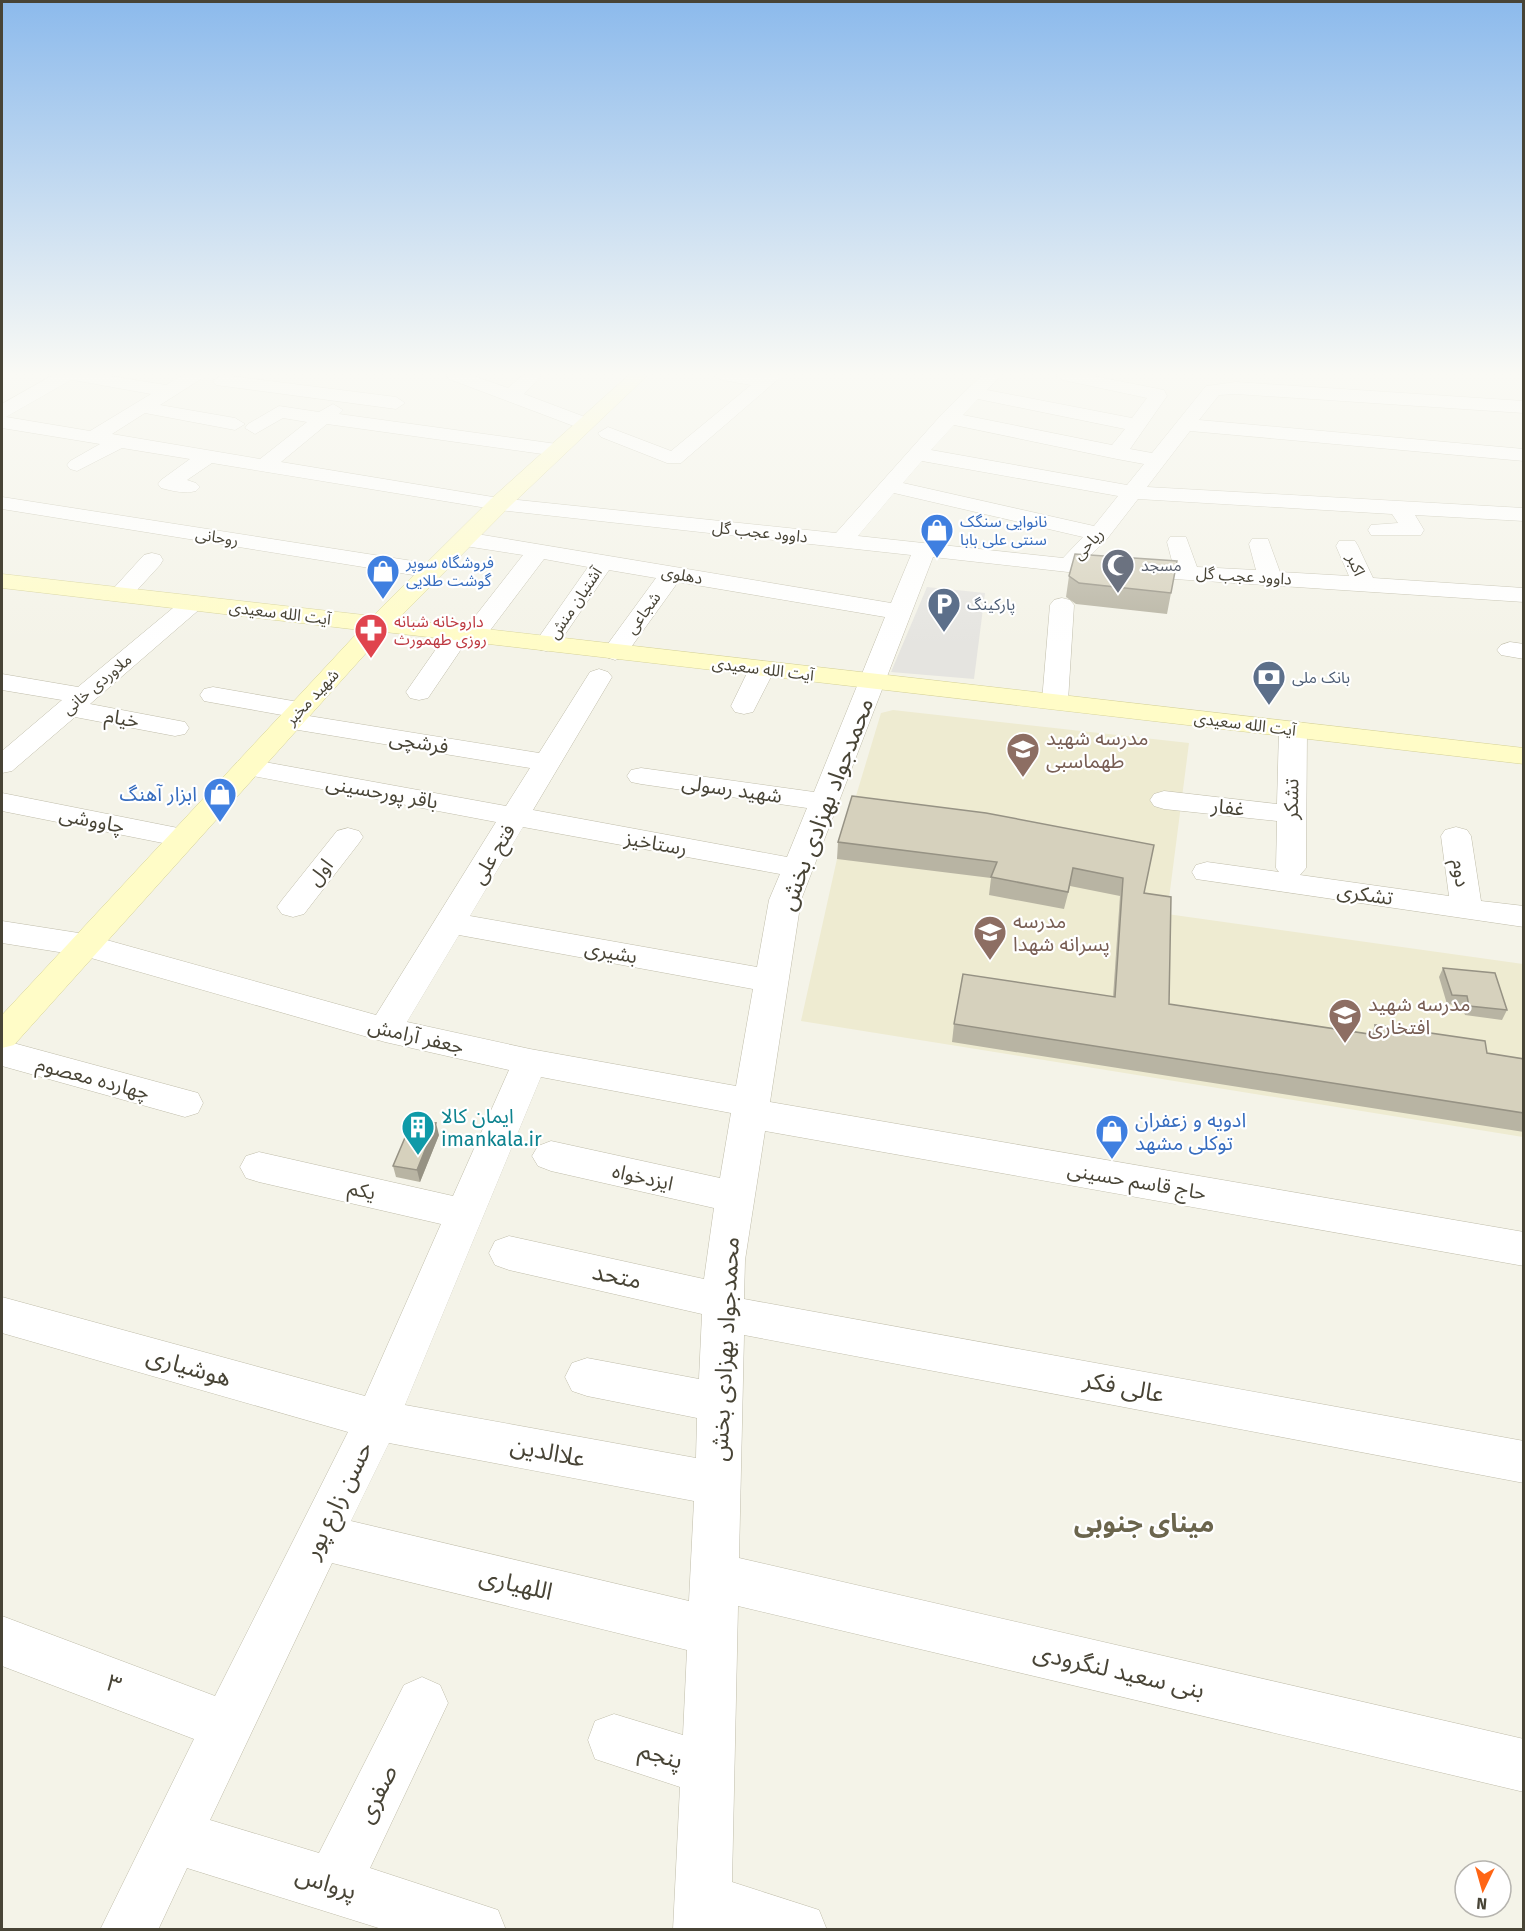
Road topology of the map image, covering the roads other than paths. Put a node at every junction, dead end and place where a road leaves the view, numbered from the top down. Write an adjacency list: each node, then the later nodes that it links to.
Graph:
1 (195, 465): 9 (street)
2 (265, 465): 16 (street, داوود عجب گل)
3 (541, 465): 16 (main road, شهید مخبر)
4 (907, 465): 7 (street)
5 (980, 465): 11 (street)
6 (1151, 465): 11 (street, ریاحی)
7 (889, 486): 21 (street); 23 (street)
8 (1316, 486): 13 (street)
9 (189, 487)
10 (1508, 490): 17 (street)
11 (1131, 492): 12 (street); 21 (street, ریاحی)
12 (1208, 496): 13 (street); 18 (street)
13 (1294, 501): 14 (street); 19 (street)
14 (1406, 501): 17 (street); 20 (street)
15 (2, 503): 33 (street, روحانی)
16 (500, 504): 22 (main road, شهید مخبر); 23 (street, داوود عجب گل)
17 (1522, 514)
18 (1215, 517)
19 (1310, 527)
20 (1379, 530)
21 (1099, 534): 32 (street, ریاحی)
22 (465, 539): 28 (street, دهلوی); 33 (main road, شهید مخبر)
23 (841, 541): 27 (street, داوود عجب گل)
24 (1178, 542): 35 (street)
25 (1260, 544): 37 (street)
26 (1347, 546): 39 (street, اکبر)
27 (924, 550): 32 (street, داوود عجب گل); 44 (street, محمدجواد بهزادی بخش)
28 (538, 551): 31 (street, دهلوی); 46 (street)
29 (1222, 552): 36 (street)
30 (152, 560): 40 (street)
31 (603, 562): 34 (street, دهلوی); 47 (street, آشتیان منش)
32 (1068, 565): 35 (street, داوود عجب گل)
33 (432, 571): 45 (main road, شهید مخبر)
34 (672, 573): 44 (street, دهلوی); 48 (street, شجاعی)
35 (1187, 573): 36 (street, داوود عجب گل)
36 (1228, 575): 37 (street, داوود عجب گل)
37 (1270, 578): 39 (street, داوود عجب گل)
38 (4, 584): 40 (main road, آیت الله سعیدی)
39 (1364, 584): 41 (street, داوود عجب گل)
40 (120, 595): 42 (main road, آیت الله سعیدی)
41 (1524, 595)
42 (193, 603): 45 (main road, آیت الله سعیدی); 56 (street, ملاوردی خانی)
43 (1062, 605): 55 (street)
44 (900, 612): 51 (street, محمدجواد بهزادی بخش)
45 (378, 624): 46 (main road, آیت الله سعیدی); 58 (main road, شهید مخبر)
46 (466, 635): 47 (main road, آیت الله سعیدی); 53 (street)
47 (546, 644): 48 (main road, آیت الله سعیدی)
48 (615, 652): 49 (main road, آیت الله سعیدی)
49 (762, 669): 51 (main road, آیت الله سعیدی); 57 (street)
50 (599, 676): 62 (street, فتح علی)
51 (873, 681): 55 (main road, آیت الله سعیدی); 68 (street, محمدجواد بهزادی بخش)
52 (2, 682): 56 (street, خیام)
53 (419, 692)
54 (213, 695): 58 (street, فرشچی)
55 (1055, 701): 60 (main road, آیت الله سعیدی)
56 (76, 702): 59 (street, خیام); 63 (street, ملاوردی خانی)
57 (744, 706)
58 (295, 715): 62 (street, فرشچی); 64 (main road, شهید مخبر)
59 (175, 728)
60 (1293, 729): 61 (main road, آیت الله سعیدی); 69 (street, تشکر)
61 (1524, 756)
62 (549, 763): 70 (street, فتح علی)
63 (2, 765)
64 (248, 767): 70 (street, باقر پورحسینی); 73 (main road, شهید مخبر)
65 (641, 776): 68 (street, شهید رسولی)
66 (1164, 800): 69 (street, غفار)
67 (2, 802): 73 (street, چاووشی)
68 (824, 802): 74 (street, محمدجواد بهزادی بخش)
69 (1291, 814): 75 (street, تشکر)
70 (515, 817): 74 (street, رستاخیز); 80 (street, فتح علی)
71 (1456, 836): 78 (street, دوم)
72 (348, 837): 77 (street, اول)
73 (183, 838): 82 (main road, شهید مخبر)
74 (797, 868): 83 (street, محمدجواد بهزادی بخش)
75 (1291, 868)
76 (1207, 872): 78 (street, تشکری)
77 (293, 907)
78 (1467, 909): 79 (street, تشکری)
79 (1524, 917)
80 (451, 923): 83 (street, بشیری); 84 (street, فتح علی)
81 (2, 932): 82 (street, جعفر آرامش)
82 (85, 945): 84 (street, جعفر آرامش); 85 (main road, شهید مخبر)
83 (771, 981): 89 (street, محمدجواد بهزادی بخش)
84 (385, 1030): 87 (street, جعفر آرامش)
85 (2, 1036)
86 (2, 1053): 88 (street, چهارده معصوم)
87 (530, 1062): 89 (street, جعفر آرامش); 93 (street, حسن زارع پور)
88 (185, 1103)
89 (751, 1109): 92 (street, محمدجواد بهزادی بخش); 94 (street, حاج قاسم حسینی)
90 (551, 1156): 92 (street, ایزدخواه)
91 (259, 1167): 93 (street, یکم)
92 (736, 1197): 96 (street, محمدجواد بهزادی بخش)
93 (464, 1214): 100 (street, حسن زارع پور)
94 (1524, 1249)
95 (509, 1253): 96 (street, متحد)
96 (724, 1307): 99 (street, محمدجواد بهزادی بخش); 101 (street, عالی فکر)
97 (2, 1315): 100 (street, هوشیاری)
98 (587, 1377): 99 (street)
99 (720, 1403): 102 (street, محمدجواد بهزادی بخش)
100 (377, 1420): 102 (street, علاالدین); 103 (street, حسن زارع پور)
101 (1524, 1462)
102 (719, 1484): 104 (street, محمدجواد بهزادی بخش)
103 (320, 1537): 105 (street, اللهیاری); 108 (street, حسن زارع پور)
104 (714, 1576): 105 (street, محمدجواد بهزادی بخش); 110 (street, بنی سعید لنگرودی)
105 (713, 1632): 111 (street, محمدجواد بهزادی بخش)
106 (2, 1641): 108 (street, ۳)
107 (422, 1703): 113 (street, صفری)
108 (227, 1726): 112 (street, حسن زارع پور)
109 (614, 1740): 111 (street, پنجم)
110 (1524, 1766)
111 (708, 1769): 114 (street, محمدجواد بهزادی بخش)
112 (174, 1836): 113 (street, پرواس); 115 (street, حسن زارع پور)
113 (333, 1885): 116 (street, پرواس)
114 (702, 1916): 117 (street)
115 (128, 1929)
116 (478, 1929)
117 (799, 1929)

